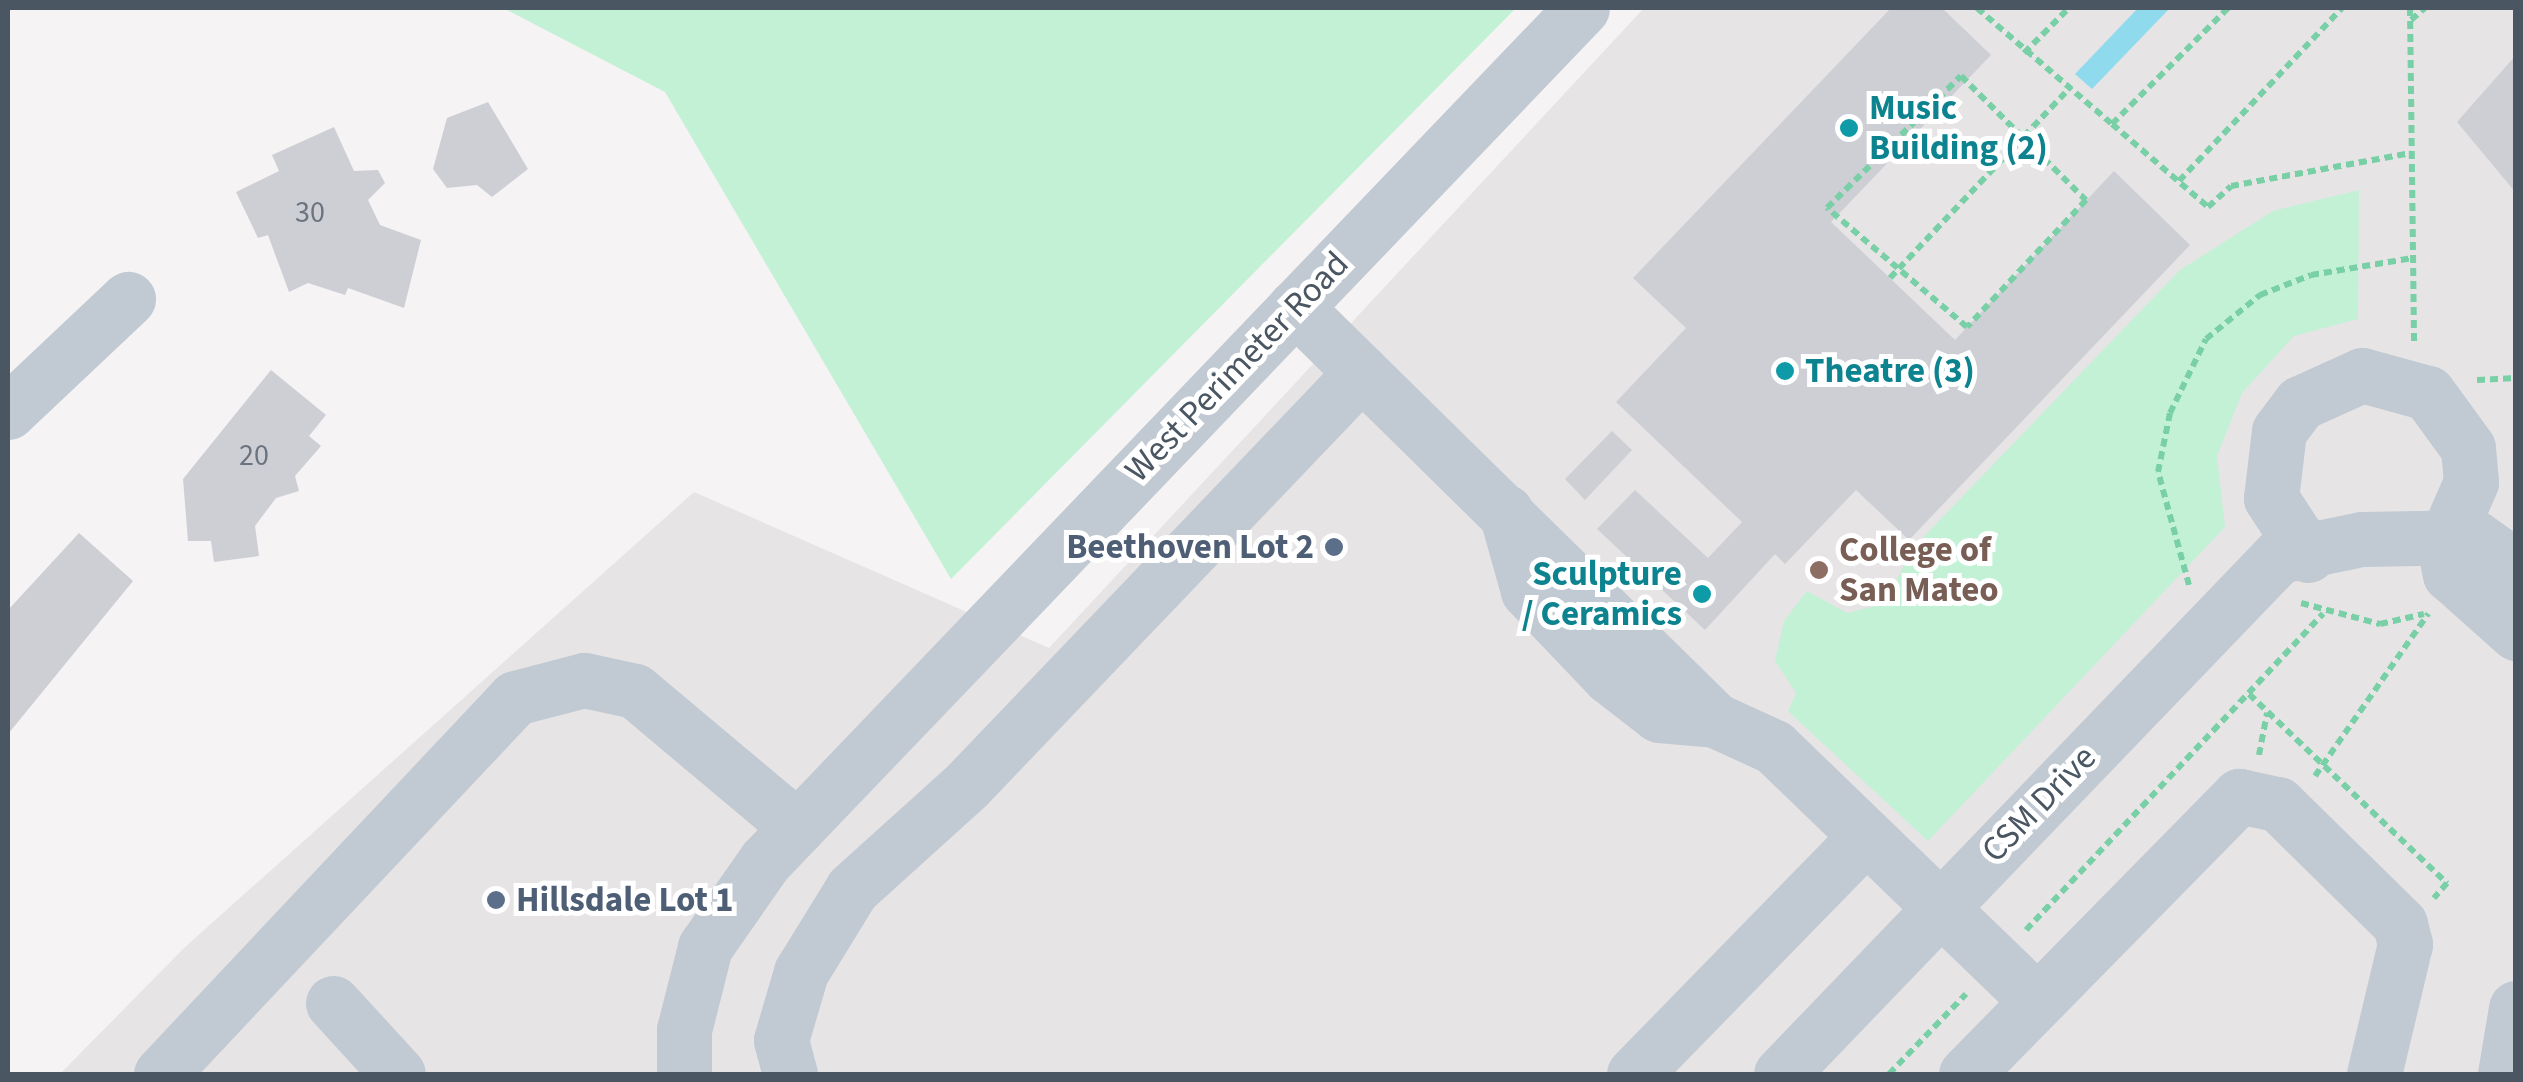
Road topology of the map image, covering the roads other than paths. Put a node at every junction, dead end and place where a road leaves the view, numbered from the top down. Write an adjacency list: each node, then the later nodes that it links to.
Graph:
1 (1582, 8): 3 (street, West Perimeter Road)
2 (128, 299): 5 (street)
3 (1295, 307): 4 (street); 10 (street, West Perimeter Road)
4 (1362, 372): 11 (street); 19 (street)
5 (8, 412)
6 (2444, 544): 7 (street, CSM Drive); 7 (street); 8 (street, CSM Drive); 9 (street)
7 (2308, 555): 12 (street, CSM Drive)
8 (2516, 566)
9 (2516, 633)
10 (796, 827): 16 (street); 18 (street, West Perimeter Road)
11 (1866, 836): 12 (street); 20 (street)
12 (1966, 933): 13 (street); 21 (street, CSM Drive); 22 (street, CSM Drive)
13 (2036, 1000): 23 (street); 24 (street)
14 (333, 1004): 17 (street)
15 (2516, 1008): 25 (street)
16 (160, 1074)
17 (398, 1074)
18 (684, 1074)
19 (790, 1074)
20 (1634, 1074)
21 (1781, 1074)
22 (1826, 1074)
23 (1966, 1074)
24 (2374, 1074)
25 (2505, 1074)

